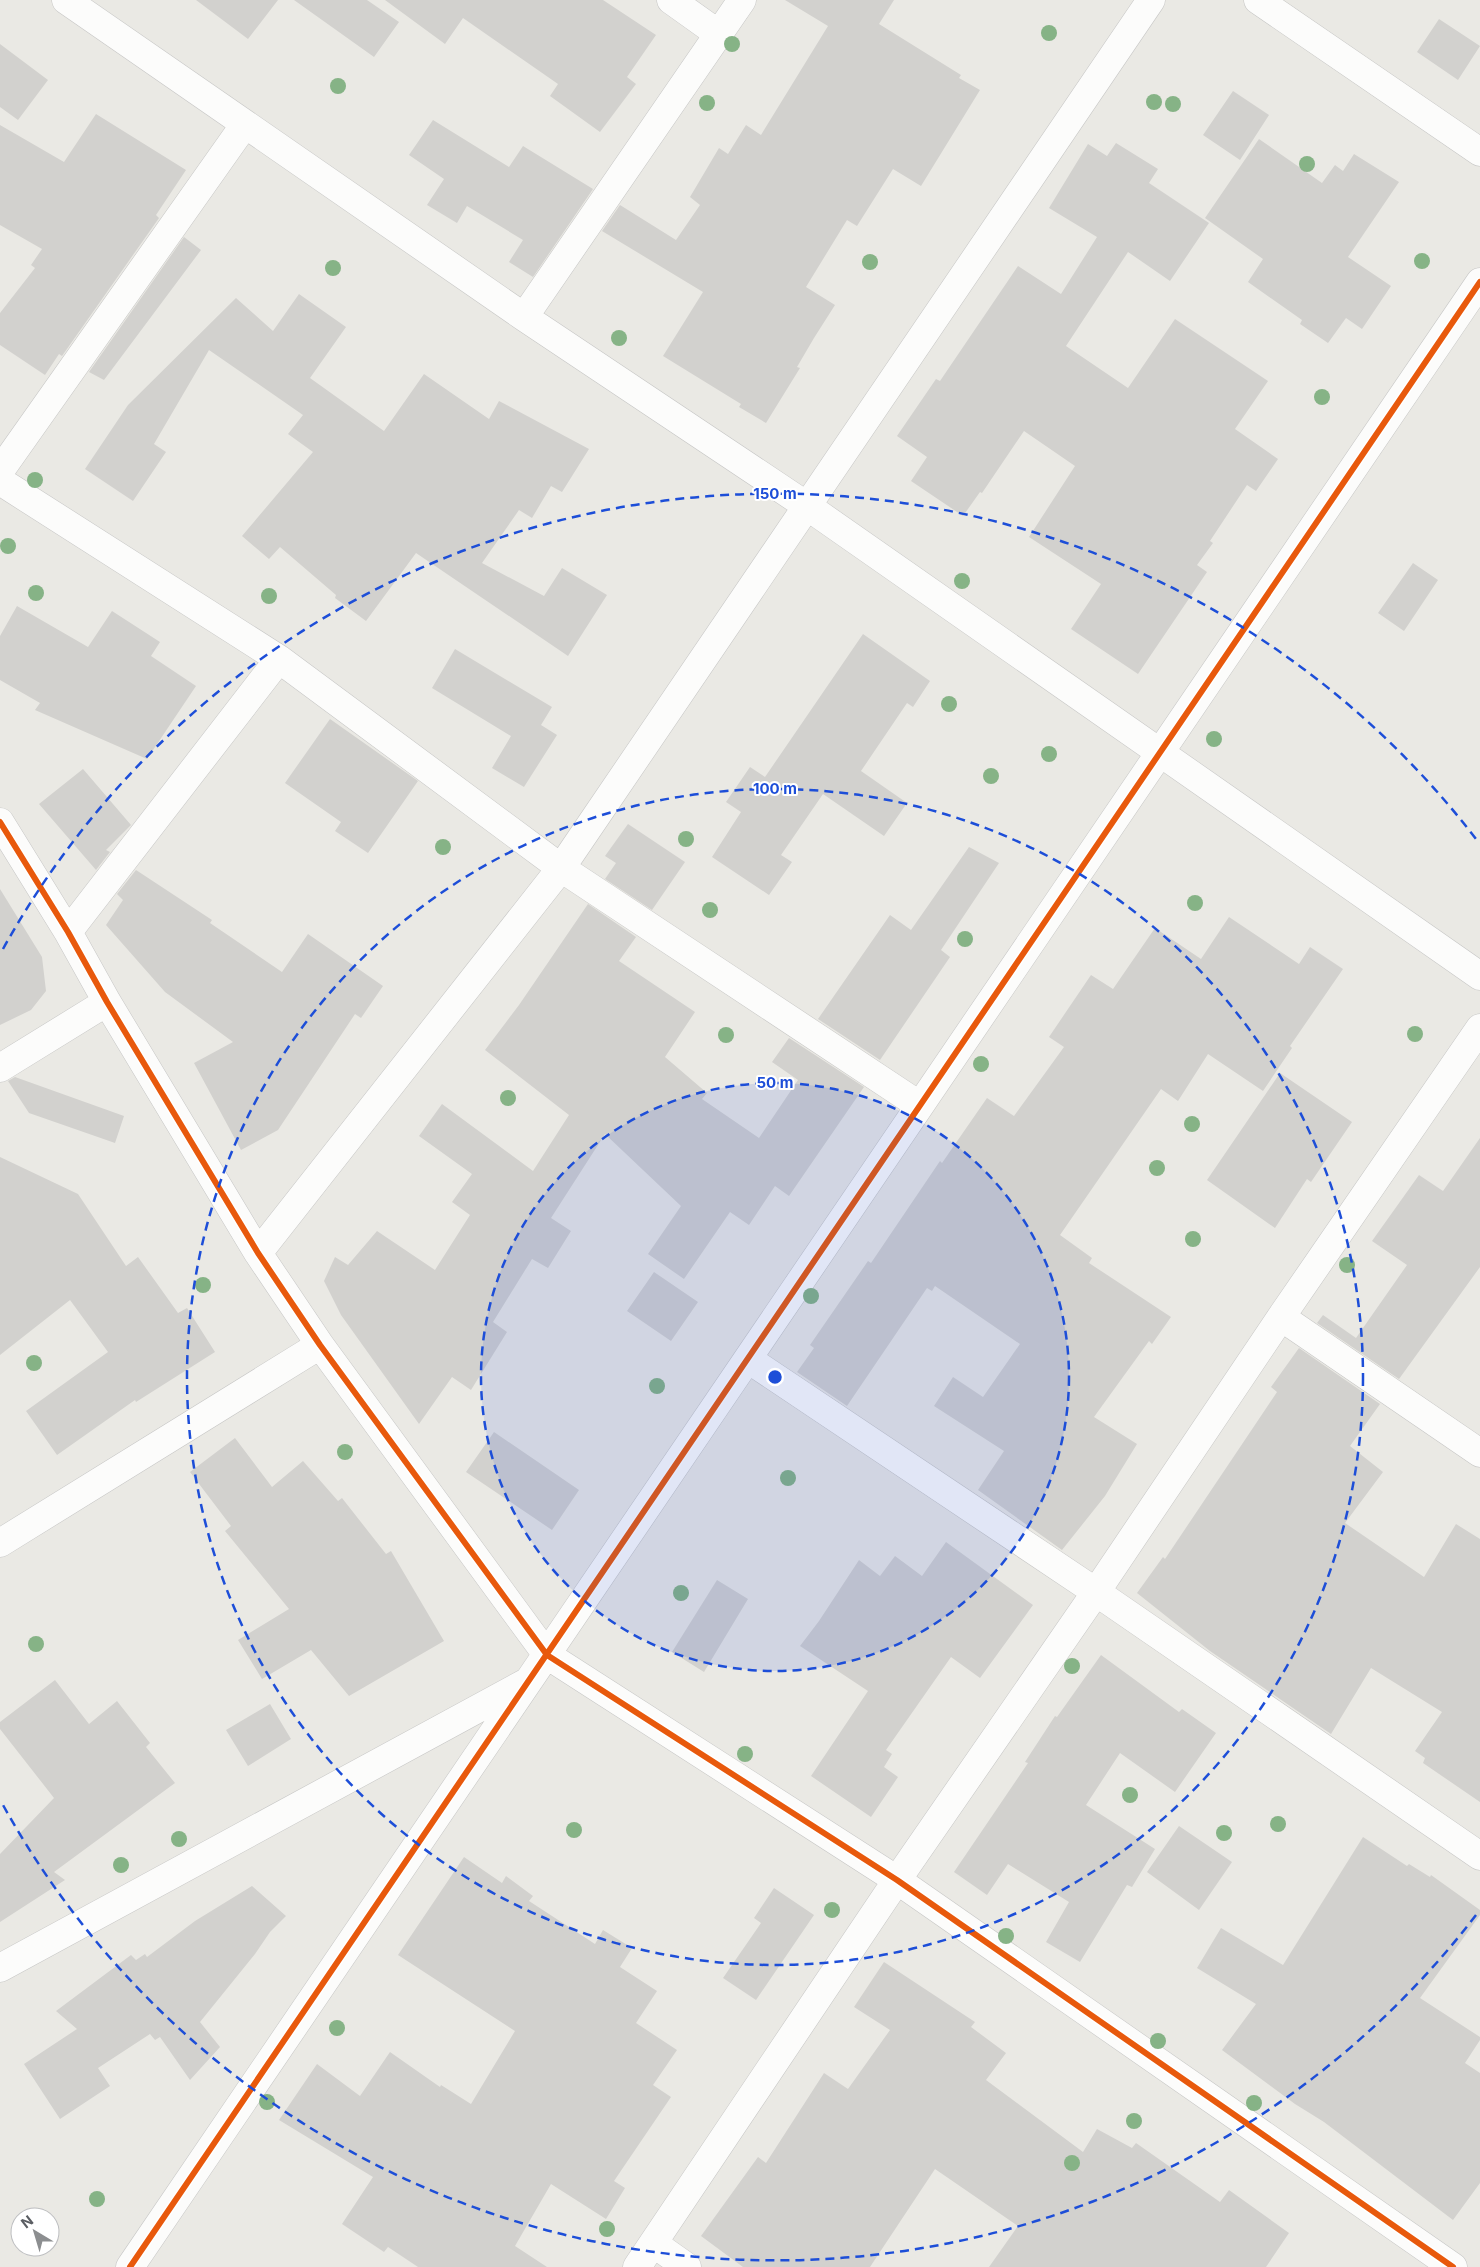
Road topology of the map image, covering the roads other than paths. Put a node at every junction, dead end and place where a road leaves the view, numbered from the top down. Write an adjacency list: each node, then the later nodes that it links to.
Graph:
1 (66, 0): 7 (street)
2 (671, 0): 6 (street)
3 (742, 0): 6 (street)
4 (1151, 0): 13 (street)
5 (1258, 0): 8 (street)
6 (720, 34): 10 (street)
7 (245, 124): 10 (street); 11 (street)
8 (1480, 152)
9 (1480, 282): 15 (street)
10 (524, 317): 13 (street)
11 (0, 471)
12 (0, 481): 14 (street)
13 (808, 506): 15 (street); 17 (street)
14 (279, 659): 17 (street); 18 (street)
15 (1160, 752): 19 (street); 23 (street)
16 (0, 822): 18 (street)
17 (561, 868): 23 (street); 24 (street)
18 (68, 932): 20 (street)
19 (1480, 976)
20 (107, 1002): 22 (street); 24 (street)
21 (1480, 1028): 25 (street)
22 (0, 1068)
23 (919, 1105): 27 (street)
24 (258, 1253): 26 (street)
25 (1281, 1317): 28 (street); 30 (street)
26 (320, 1345): 29 (street); 31 (street)
27 (748, 1359): 30 (street); 31 (street)
28 (1480, 1453)
29 (0, 1542)
30 (1096, 1592): 33 (street); 34 (street)
31 (547, 1655): 32 (street); 34 (street)
32 (529, 1681): 35 (street); 37 (street)
33 (1480, 1856)
34 (897, 1880): 36 (street); 40 (street)
35 (0, 1968)
36 (653, 2243): 38 (street); 39 (street)
37 (130, 2267)
38 (637, 2267)
39 (688, 2267)
40 (1453, 2267)

